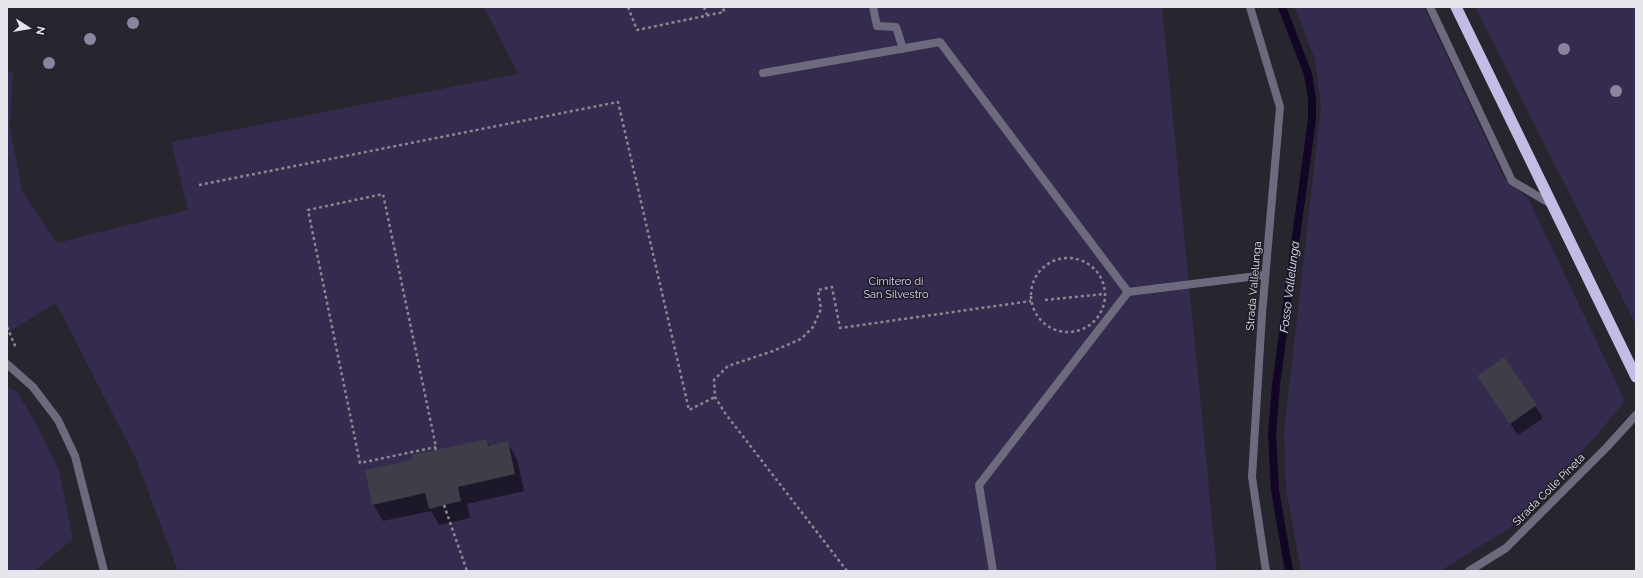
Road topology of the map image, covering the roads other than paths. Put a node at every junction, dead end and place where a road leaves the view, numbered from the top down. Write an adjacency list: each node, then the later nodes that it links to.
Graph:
1 (873, 7): 5 (street)
2 (1250, 7): 8 (street, Strada Vallelunga)
3 (1430, 7): 7 (street)
4 (1456, 7): 7 (highway)
5 (903, 49): 6 (street); 9 (street)
6 (763, 73)
7 (1551, 204): 11 (highway)
8 (1265, 275): 9 (street); 15 (street, Strada Vallelunga)
9 (1128, 292): 14 (street)
10 (7, 364): 13 (street)
11 (1636, 377)
12 (1636, 415): 16 (street, Strada Colle Pineta)
13 (104, 571)
14 (994, 571)
15 (1266, 571)
16 (1469, 571)

